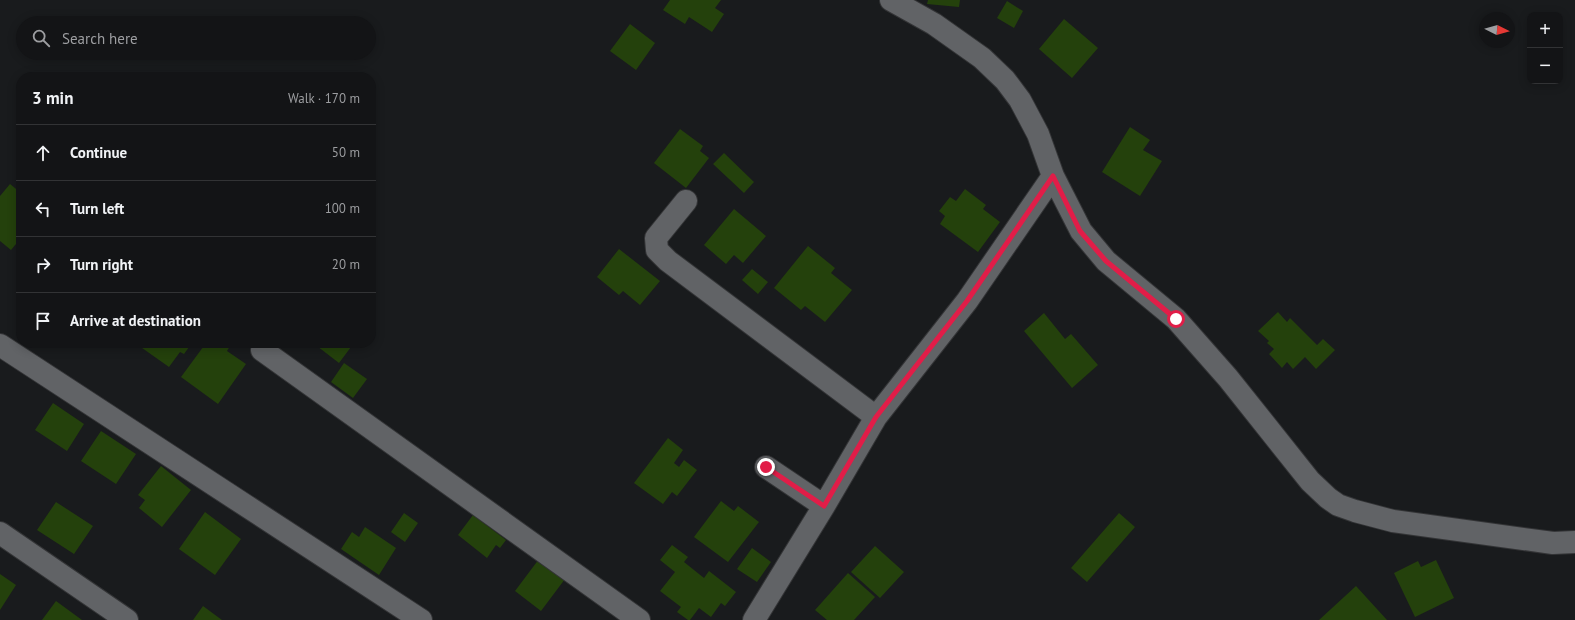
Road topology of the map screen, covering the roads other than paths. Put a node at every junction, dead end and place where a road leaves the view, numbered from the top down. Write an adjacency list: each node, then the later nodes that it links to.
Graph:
1 (891, 0): 2 (street)
2 (1053, 176): 6 (street); 10 (street)
3 (686, 201): 6 (street)
4 (0, 344): 12 (street)
5 (262, 350): 13 (street)
6 (876, 417): 8 (street)
7 (766, 467): 8 (street)
8 (824, 506): 14 (street)
9 (0, 533): 11 (street)
10 (1575, 542)
11 (127, 620)
12 (421, 620)
13 (639, 620)
14 (754, 620)

